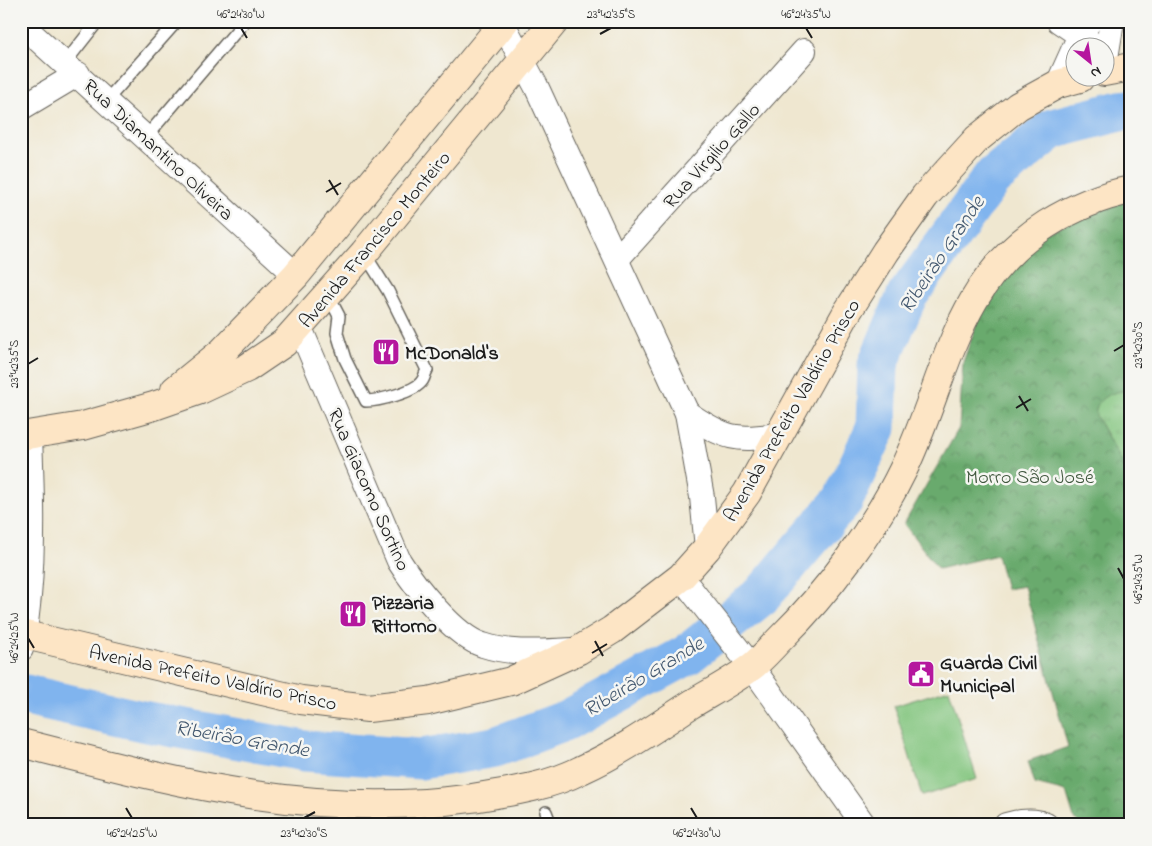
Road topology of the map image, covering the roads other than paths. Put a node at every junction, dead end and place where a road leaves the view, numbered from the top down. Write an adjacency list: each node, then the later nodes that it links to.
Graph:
1 (98, 21): 13 (lane)
2 (177, 21): 15 (lane)
3 (245, 21): 17 (lane)
4 (555, 21): 12 (main road, Avenida Francisco Monteiro)
5 (1059, 21): 9 (street)
6 (1112, 21): 10 (street)
7 (504, 23): 12 (street); 21 (main road, Avenida Francisco Monteiro)
8 (21, 24): 13 (street, Rua Diamantino Oliveira)
9 (1085, 38)
10 (1109, 38)
11 (804, 51): 20 (street, Rua Virgilio Gallo)
12 (523, 59): 19 (main road, Avenida Francisco Monteiro); 20 (street)
13 (72, 69): 15 (street, Rua Diamantino Oliveira); 16 (street)
14 (1064, 83): 26 (main road, Avenida Prefeito Valdírio Prisco)
15 (106, 101): 17 (street, Rua Diamantino Oliveira)
16 (21, 108)
17 (146, 137): 21 (street, Rua Diamantino Oliveira)
18 (1131, 190): 32 (main road)
19 (364, 253): 22 (main road, Avenida Francisco Monteiro); 22 (lane)
20 (617, 259): 25 (street)
21 (296, 275): 24 (main road, Avenida Francisco Monteiro)
22 (328, 295): 23 (main road, Avenida Francisco Monteiro)
23 (300, 328): 24 (main road, Avenida Francisco Monteiro); 31 (street, Rua Giacomo Sortino)
24 (154, 406): 27 (main road, Avenida Francisco Monteiro)
25 (687, 413): 26 (street); 28 (street)
26 (781, 434): 28 (main road, Avenida Prefeito Valdírio Prisco)
27 (26, 435): 30 (street)
28 (707, 548): 29 (main road, Avenida Prefeito Valdírio Prisco)
29 (682, 578): 31 (main road, Avenida Prefeito Valdírio Prisco); 32 (street)
30 (23, 639): 31 (main road, Avenida Prefeito Valdírio Prisco)
31 (579, 650)
32 (752, 667): 33 (main road); 36 (street)
33 (21, 743)
34 (546, 812): 35 (lane)
35 (551, 825)
36 (864, 825)
37 (1006, 825): 38 (street)
38 (1046, 825)

